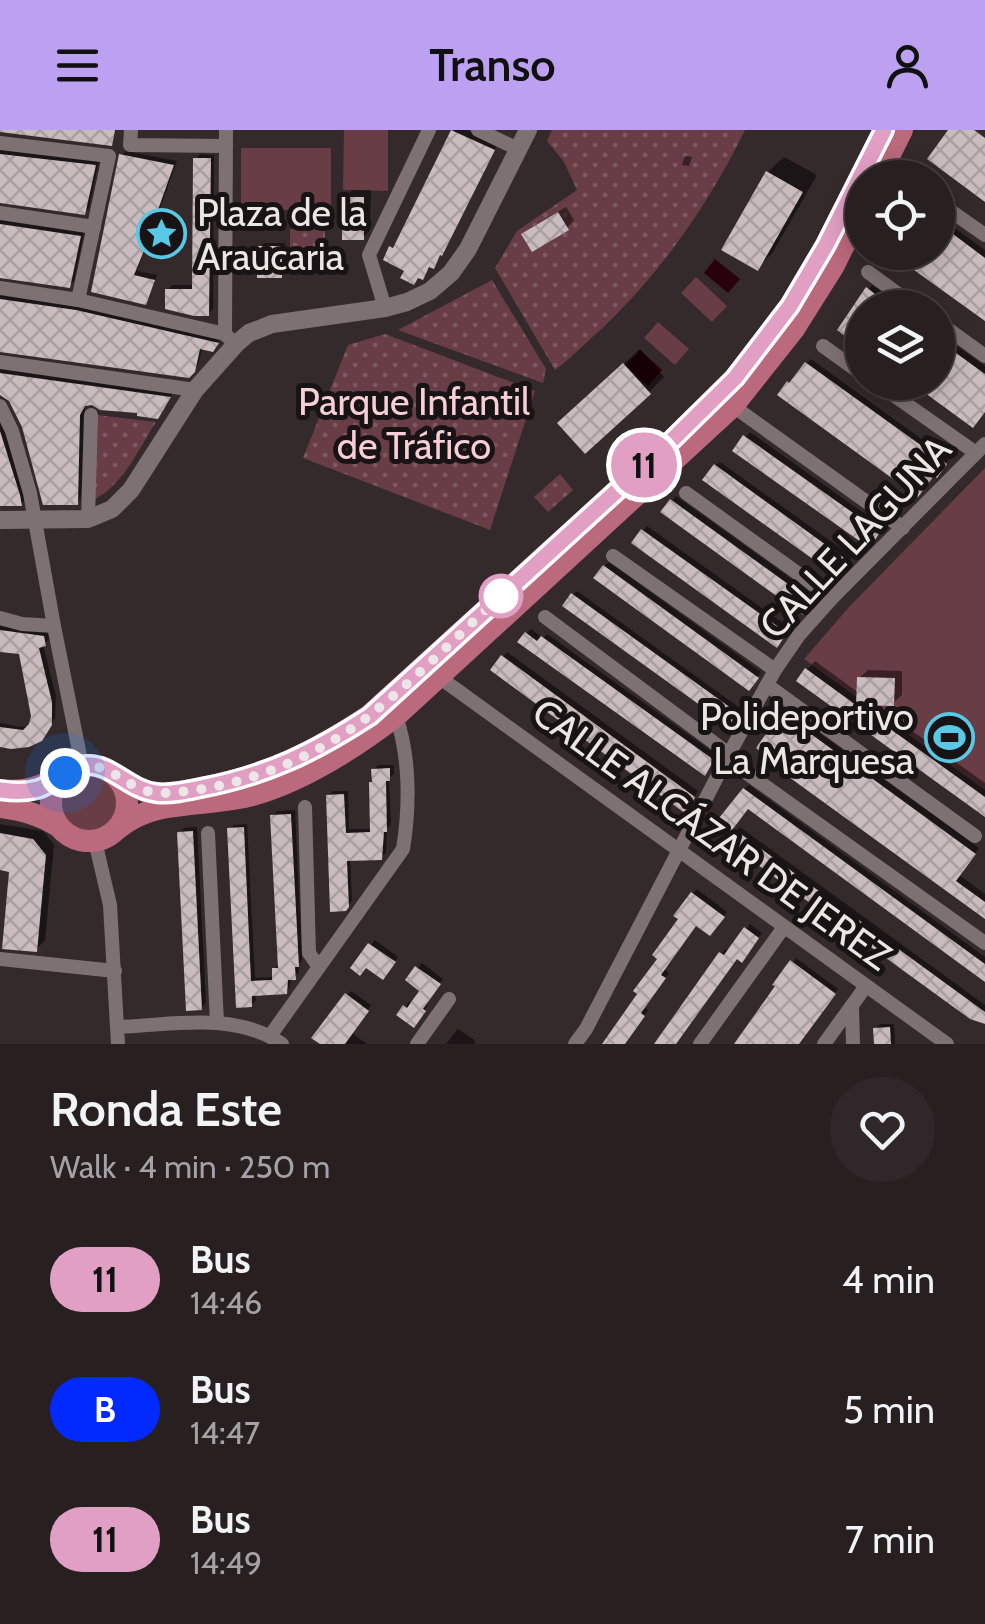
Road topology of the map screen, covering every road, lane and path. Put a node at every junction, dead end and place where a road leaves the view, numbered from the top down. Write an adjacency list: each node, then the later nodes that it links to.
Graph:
1 (131, 130): 9 (street)
2 (226, 130): 9 (street)
3 (428, 130): 21 (street)
4 (478, 130): 10 (street)
5 (528, 130): 10 (street)
6 (884, 130): 50 (main road)
7 (902, 130): 11 (main road)
8 (0, 143): 14 (street)
9 (226, 146): 23 (street)
10 (518, 149): 21 (street)
11 (887, 160)
12 (0, 214): 14 (street)
13 (955, 214): 15 (street)
14 (94, 227): 20 (street)
15 (985, 236)
16 (845, 245): 31 (main road)
17 (868, 272): 19 (street)
18 (0, 288): 20 (street)
19 (892, 290)
20 (78, 300): 23 (street)
21 (385, 308): 23 (street)
22 (955, 334): 25 (street)
23 (230, 339): 28 (street)
24 (823, 346): 27 (street)
25 (985, 356)
26 (0, 362): 28 (street)
27 (845, 362)
28 (195, 390): 35 (street)
29 (903, 400): 33 (street)
30 (0, 406): 37 (street)
31 (734, 406): 38 (street); 45 (main road)
32 (92, 415): 35 (street)
33 (981, 449): 38 (street, CALLE LAGUNA)
34 (686, 492): 40 (street)
35 (88, 519): 37 (street)
36 (0, 520): 37 (street)
37 (34, 520): 43 (street)
38 (903, 528): 40 (street, CALLE LAGUNA)
39 (613, 556): 44 (street)
40 (832, 598): 44 (street, CALLE LAGUNA)
41 (545, 617): 48 (street)
42 (0, 618): 43 (street)
43 (54, 626): 49 (street)
44 (775, 670): 46 (street, CALLE LAGUNA)
45 (438, 677): 47 (main road); 59 (street, CALLE ALCÁZAR DE JEREZ)
46 (767, 685): 48 (street, CALLE LAGUNA); 57 (street)
47 (396, 716): 55 (main road); 63 (street)
48 (728, 756): 59 (street, CALLE LAGUNA); 61 (street)
49 (74, 769): 50 (main road); 51 (main road); 54 (main road)
50 (117, 777): 55 (main road)
51 (0, 790)
52 (0, 806): 54 (main road)
53 (305, 807): 63 (street)
54 (58, 826): 58 (main road)
55 (118, 828): 58 (main road)
56 (208, 833): 68 (street)
57 (975, 836)
58 (95, 841): 64 (street)
59 (680, 851): 60 (street, CALLE ALCÁZAR DE JEREZ); 73 (street, CALLE LAGUNA)
60 (784, 927): 65 (street, CALLE ALCÁZAR DE JEREZ); 74 (street)
61 (985, 942)
62 (0, 958): 64 (street)
63 (319, 966): 70 (street)
64 (114, 971): 69 (street)
65 (866, 986): 67 (street); 77 (street, CALLE ALCÁZAR DE JEREZ)
66 (449, 1000): 72 (street)
67 (852, 1006): 75 (street); 76 (street)
68 (217, 1023): 69 (street); 70 (street)
69 (118, 1028): 71 (street)
70 (276, 1040)
71 (118, 1044)
72 (417, 1044)
73 (575, 1044)
74 (700, 1044)
75 (824, 1044)
76 (852, 1044)
77 (947, 1044)

